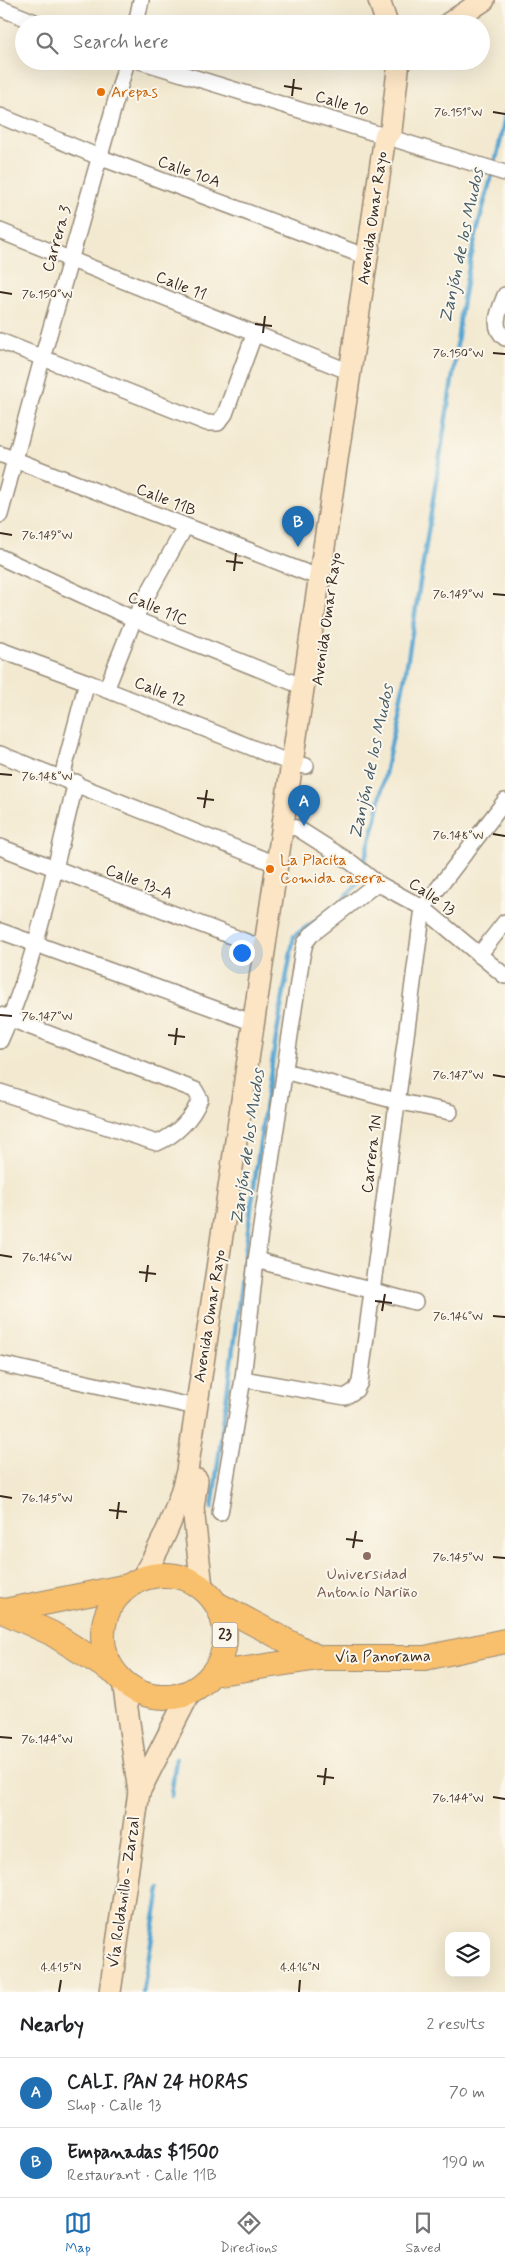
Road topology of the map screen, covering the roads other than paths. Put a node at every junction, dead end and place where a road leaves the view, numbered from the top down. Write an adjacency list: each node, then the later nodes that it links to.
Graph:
1 (141, 0): 6 (street)
2 (379, 0): 7 (street)
3 (484, 0): 8 (street)
4 (0, 8): 5 (street)
5 (18, 15)
6 (138, 15)
7 (383, 15)
8 (462, 15)
9 (124, 70): 14 (street, Carrera 3)
10 (171, 70): 13 (street, Calle 10)
11 (398, 70): 13 (street)
12 (0, 116): 14 (street, Calle 10A)
13 (391, 135): 15 (street, Calle 10); 17 (street, Avenida Omar Rayo); 37 (street, Avenida Omar Rayo)
14 (99, 157): 17 (street, Calle 10A); 18 (street, Carrera 3)
15 (497, 170)
16 (0, 232): 18 (street, Calle 11)
17 (367, 256): 24 (street, Avenida Omar Rayo)
18 (70, 260): 20 (street, Calle 11); 23 (street, Carrera 3)
19 (505, 295): 21 (street)
20 (254, 335): 23 (street); 24 (street, Calle 11)
21 (505, 338)
22 (0, 341): 23 (street)
23 (42, 359): 26 (street, Carrera 3)
24 (350, 372): 30 (street, Avenida Omar Rayo)
25 (0, 454): 26 (street, Calle 11B)
26 (15, 459): 27 (street, Carrera 3); 28 (street, Calle 11B)
27 (0, 515)
28 (185, 527): 30 (street, Calle 11B); 31 (street)
29 (0, 557): 31 (street, Calle 11C)
30 (320, 578): 34 (street, Avenida Omar Rayo)
31 (134, 619): 34 (street, Calle 11C); 35 (street)
32 (0, 650): 33 (street, Calle 12)
33 (87, 682): 35 (street, Calle 12); 38 (street)
34 (304, 687): 37 (street, Avenida Omar Rayo)
35 (106, 690): 37 (street, Calle 12)
36 (0, 754): 38 (street)
37 (299, 765): 40 (street, Avenida Omar Rayo)
38 (69, 780): 42 (street); 43 (street)
39 (505, 801): 45 (street)
40 (290, 827): 42 (street, Avenida Omar Rayo); 44 (street, Calle 13); 67 (street, Avenida Omar Rayo)
41 (0, 847): 43 (street, Calle 13-A)
42 (278, 864): 49 (street, Avenida Omar Rayo)
43 (54, 868): 48 (street); 49 (street, Calle 13-A)
44 (377, 883): 45 (street, Calle 13); 55 (street)
45 (423, 908): 50 (street, Calle 13); 57 (street, Carrera 1N)
46 (505, 922): 50 (street)
47 (0, 931): 48 (street)
48 (34, 944): 52 (street); 53 (street)
49 (265, 949): 53 (street, Avenida Omar Rayo)
50 (480, 955): 51 (street, Calle 13)
51 (505, 976)
52 (5, 1016): 54 (street); 56 (street)
53 (254, 1023): 64 (street, Avenida Omar Rayo)
54 (0, 1041)
55 (284, 1071): 57 (street); 59 (street)
56 (0, 1092)
57 (396, 1101): 58 (street); 60 (street, Carrera 1N)
58 (450, 1112)
59 (256, 1260): 60 (street); 63 (street)
60 (373, 1291): 61 (street); 63 (street, Carrera 1N)
61 (415, 1302)
62 (0, 1364): 64 (street)
63 (243, 1378): 65 (street)
64 (196, 1408): 66 (street, Avenida Omar Rayo)
65 (220, 1513)
66 (135, 1582): 67 (main road, 23); 68 (main road, 23); 72 (main road)
67 (210, 1596): 70 (main road, Vía Panorama / 23); 71 (main road, 23)
68 (2, 1611): 72 (main road, 23)
69 (505, 1641): 70 (main road, Vía Panorama / 23)
70 (318, 1658): 71 (main road, Vía Panorama / 23)
71 (212, 1674): 73 (main road, 23)
72 (119, 1677): 73 (main road, 23); 74 (street, Vía Roldanillo - Zarzal)
73 (190, 1692): 74 (street, Vía Roldanillo - Zarzal)
74 (139, 1792): 75 (street, Vía Roldanillo - Zarzal)
75 (110, 1992)

